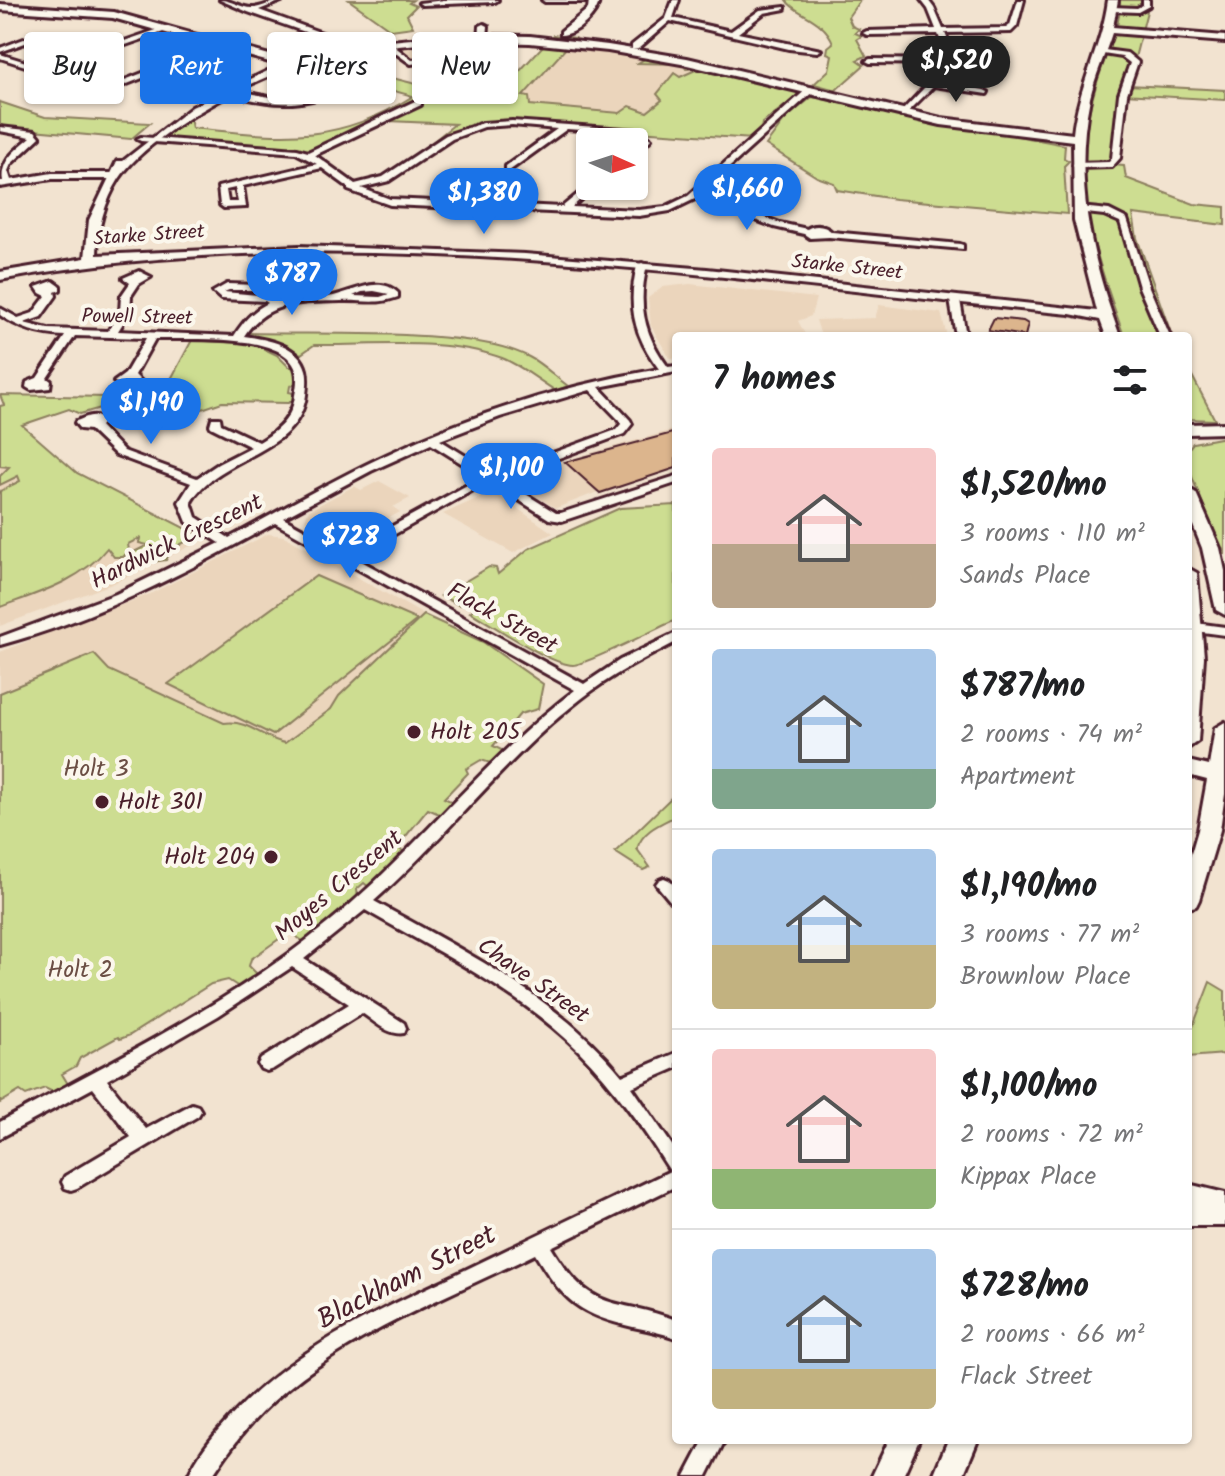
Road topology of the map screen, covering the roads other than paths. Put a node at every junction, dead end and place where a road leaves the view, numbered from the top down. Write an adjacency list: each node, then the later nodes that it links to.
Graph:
1 (223, 0): 14 (street)
2 (281, 0): 14 (street)
3 (495, 0): 10 (street)
4 (545, 0): 5 (street)
5 (594, 0): 22 (street)
6 (676, 0): 15 (street)
7 (924, 0): 23 (street)
8 (1021, 0): 23 (street)
9 (1146, 0): 11 (street)
10 (422, 3)
11 (1113, 4): 18 (street)
12 (0, 7): 17 (street)
13 (783, 8): 25 (street)
14 (250, 11): 20 (street)
15 (669, 19): 25 (street); 30 (street)
16 (492, 26): 21 (street); 22 (street); 22 (street); 26 (street)
17 (168, 29): 19 (street); 29 (street)
18 (1108, 30): 27 (street); 32 (street)
19 (178, 32)
20 (312, 32)
21 (490, 32)
22 (566, 32): 30 (street)
23 (942, 32): 24 (street); 35 (street)
24 (867, 33)
25 (732, 34): 31 (street)
26 (396, 36)
27 (1225, 39)
28 (24, 43): 33 (street)
29 (124, 43)
30 (635, 47): 39 (street)
31 (817, 50)
32 (1100, 51): 49 (street); 52 (street)
33 (0, 53): 37 (street)
34 (870, 61): 35 (street)
35 (953, 62): 36 (street); 38 (street)
36 (997, 63)
37 (140, 77)
38 (933, 84): 40 (street); 43 (street)
39 (811, 90): 43 (street); 58 (street)
40 (984, 92)
41 (199, 104): 48 (street)
42 (416, 104): 50 (street)
43 (905, 113): 47 (street)
44 (566, 126): 45 (street); 53 (street); 57 (street)
45 (583, 128)
46 (0, 129): 55 (street)
47 (1020, 131): 49 (street); 49 (street)
48 (154, 132): 50 (street); 54 (street)
49 (1078, 139): 52 (street)
50 (309, 155): 51 (street)
51 (322, 165): 56 (street); 57 (street)
52 (1077, 165): 60 (street)
53 (509, 168)
54 (114, 176): 55 (street); 63 (street)
55 (4, 183)
56 (238, 184)
57 (351, 188): 61 (street)
58 (695, 194): 61 (street); 62 (street)
59 (576, 199): 61 (street)
60 (1080, 210): 71 (street); 77 (street)
61 (562, 211)
62 (960, 247)
63 (95, 249): 64 (street, Starke Street); 65 (street, Starke Street)
64 (642, 266): 69 (street, Starke Street); 82 (street)
65 (0, 276)
66 (135, 282): 79 (street)
67 (50, 291): 73 (street)
68 (343, 298): 81 (street)
69 (955, 300): 72 (street, Starke Street); 74 (street)
70 (0, 311): 73 (street, Powell Street)
71 (1103, 311): 72 (street, Starke Street); 76 (street)
72 (1073, 313): 75 (street)
73 (16, 322): 78 (street, Powell Street)
74 (960, 332)
75 (1099, 332)
76 (1111, 332)
77 (1163, 332)
78 (71, 334): 79 (street, Powell Street); 84 (street)
79 (111, 335): 80 (street, Powell Street)
80 (152, 336): 81 (street, Powell Street); 83 (street)
81 (238, 338): 91 (street, Powell Street)
82 (671, 370): 85 (street, Hardwick Crescent)
83 (129, 376)
84 (41, 380)
85 (592, 386): 90 (street, Hardwick Crescent); 92 (street)
86 (1225, 425): 89 (street)
87 (93, 426): 94 (street)
88 (223, 426): 91 (street)
89 (1192, 426)
90 (431, 439): 92 (street); 96 (street, Hardwick Crescent)
91 (258, 446): 94 (street, Powell Street)
92 (491, 478): 93 (street); 98 (street)
93 (672, 480)
94 (198, 482): 97 (street)
95 (1192, 503): 99 (street)
96 (275, 518): 97 (street, Hardwick Crescent); 98 (street, Flack Street)
97 (229, 543): 103 (street, Hardwick Crescent)
98 (345, 557): 105 (street, Flack Street)
99 (1225, 610)
100 (1192, 626): 101 (street)
101 (1225, 631)
102 (672, 639): 105 (street, Moyes Crescent)
103 (0, 641)
104 (1192, 672): 106 (street)
105 (582, 688): 113 (street, Moyes Crescent)
106 (1192, 723)
107 (1225, 728): 109 (street)
108 (1192, 769): 109 (street)
109 (1220, 776): 111 (street)
110 (664, 884): 112 (street)
111 (1192, 887)
112 (672, 893)
113 (364, 902): 114 (street, Moyes Crescent); 120 (street, Chave Street)
114 (292, 959): 115 (street); 119 (street, Moyes Crescent)
115 (363, 1004): 116 (street); 118 (street)
116 (398, 1028)
117 (672, 1062): 120 (street)
118 (267, 1064)
119 (95, 1077): 122 (street, Moyes Crescent); 123 (street)
120 (620, 1085): 124 (street, Chave Street)
121 (192, 1111): 123 (street)
122 (0, 1131)
123 (143, 1139): 126 (street)
124 (672, 1160)
125 (672, 1179): 131 (street, Blackham Street)
126 (71, 1182)
127 (1192, 1196): 128 (street)
128 (1225, 1204)
129 (1192, 1214): 130 (street)
130 (1225, 1214)
131 (539, 1243): 132 (street); 136 (street, Blackham Street)
132 (672, 1328)
133 (713, 1444): 137 (street)
134 (902, 1444): 138 (street)
135 (961, 1444): 139 (street)
136 (199, 1476)
137 (696, 1476)
138 (887, 1476)
139 (948, 1476)

